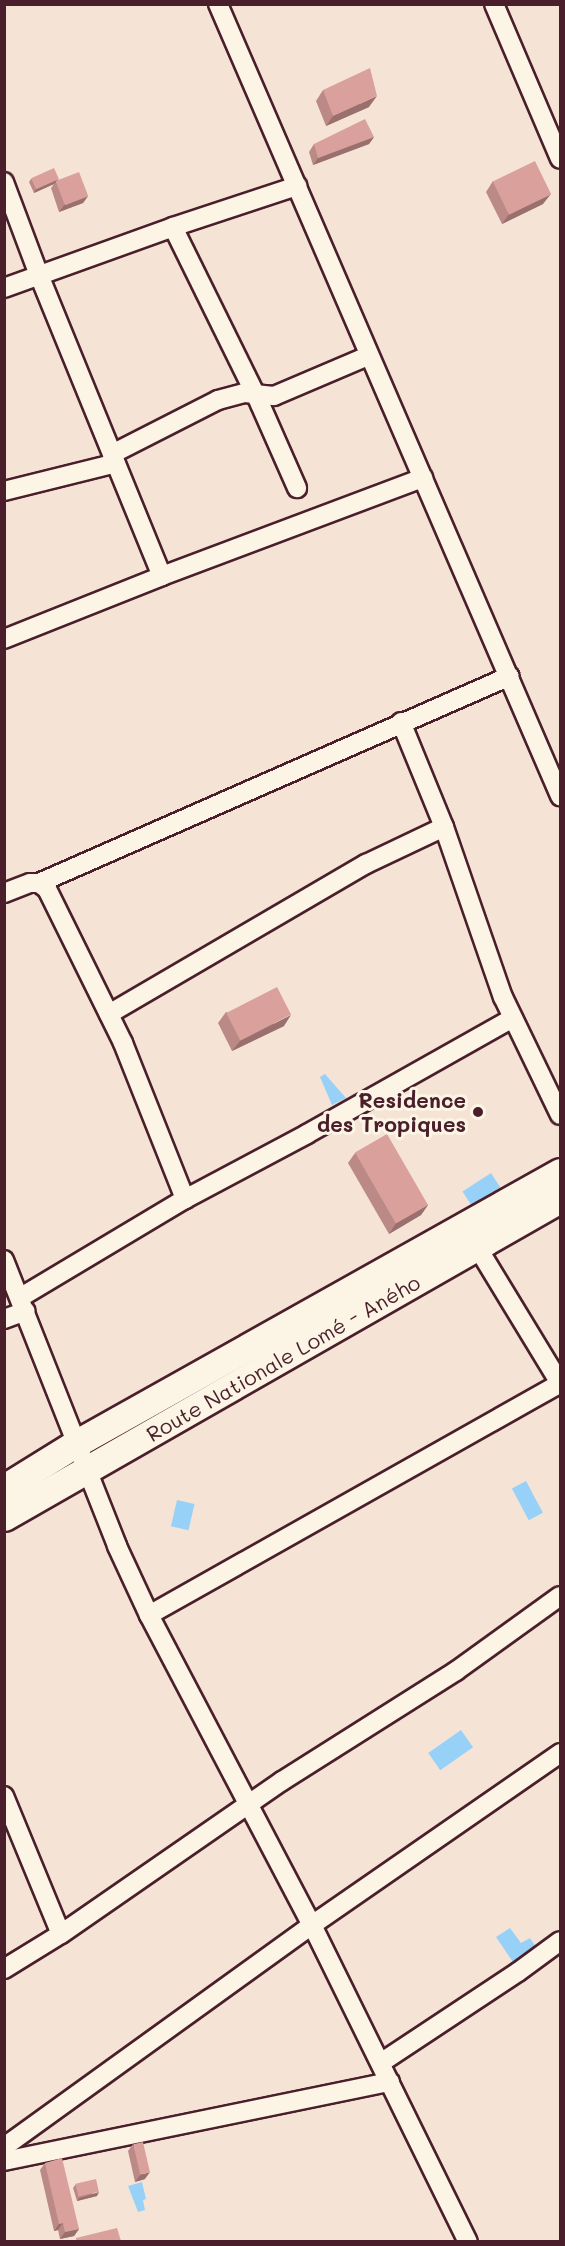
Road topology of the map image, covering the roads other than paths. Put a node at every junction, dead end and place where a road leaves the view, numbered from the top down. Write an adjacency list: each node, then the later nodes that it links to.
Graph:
1 (218, 4): 6 (street)
2 (494, 4): 3 (street)
3 (554, 124): 4 (street)
4 (561, 159)
5 (4, 182): 8 (street)
6 (297, 186): 7 (street); 10 (street)
7 (173, 227): 8 (street); 11 (street)
8 (39, 275): 9 (street); 12 (street)
9 (4, 288)
10 (368, 356): 11 (street); 13 (street)
11 (254, 394): 12 (street); 14 (street)
12 (114, 458): 15 (street); 16 (street)
13 (423, 478): 16 (street); 18 (street)
14 (297, 488)
15 (4, 491)
16 (162, 576): 17 (street)
17 (4, 639)
18 (510, 676): 19 (street); 20 (street)
19 (401, 722): 21 (street); 22 (street)
20 (561, 796)
21 (444, 827): 24 (street); 25 (street)
22 (39, 883): 23 (street); 24 (street)
23 (4, 893)
24 (109, 1014): 28 (street)
25 (513, 1017): 26 (street); 28 (street)
26 (561, 1116)
27 (561, 1172): 35 (highway, Route Nationale Lomé - Aného)
28 (185, 1199): 32 (street)
29 (561, 1199): 30 (highway, Route Nationale Lomé - Aného)
30 (476, 1245): 34 (street); 36 (highway, Route Nationale Lomé - Aného)
31 (4, 1260): 32 (street)
32 (23, 1304): 33 (street); 35 (street)
33 (4, 1319)
34 (560, 1383): 40 (street)
35 (75, 1444): 36 (street); 37 (highway, Route Nationale Lomé - Aného)
36 (87, 1470): 38 (highway, Route Nationale Lomé - Aného); 40 (street)
37 (4, 1488)
38 (4, 1517)
39 (561, 1596): 43 (street)
40 (149, 1614): 43 (street)
41 (561, 1753): 44 (street)
42 (4, 1796): 45 (street)
43 (250, 1803): 44 (street); 45 (street)
44 (312, 1924): 48 (street); 50 (street)
45 (61, 1934): 47 (street)
46 (561, 1941): 48 (street)
47 (4, 1969)
48 (382, 2062): 49 (street)
49 (390, 2082): 51 (street); 52 (street)
50 (4, 2148)
51 (4, 2161)
52 (468, 2241)

